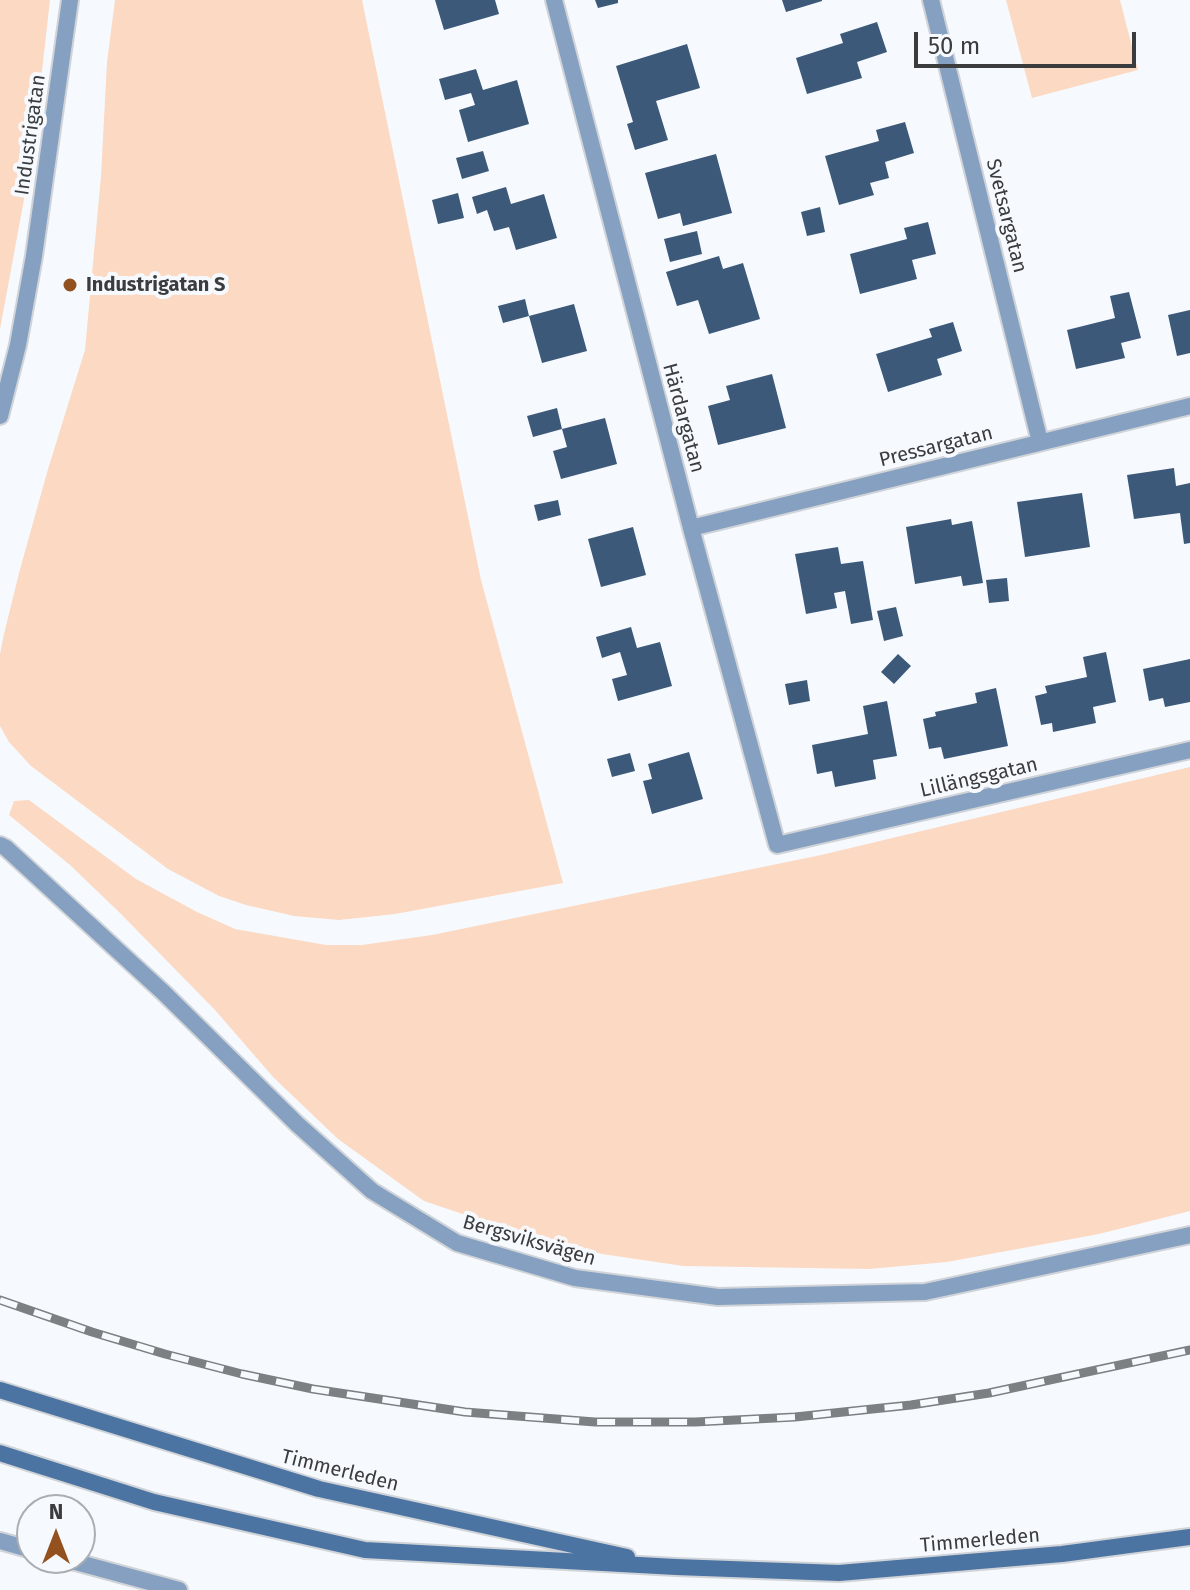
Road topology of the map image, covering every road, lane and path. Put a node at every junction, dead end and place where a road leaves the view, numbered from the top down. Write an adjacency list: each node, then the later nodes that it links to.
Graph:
1 (70, 0): 5 (street, Industrigatan)
2 (554, 0): 7 (street, Härdargatan)
3 (931, 0): 6 (street, Svetsargatan)
4 (1190, 406): 6 (street, Pressargatan)
5 (0, 416)
6 (1040, 442): 7 (street, Pressargatan)
7 (691, 528): 10 (street, Härdargatan)
8 (1190, 750): 10 (street, Lillängsgatan)
9 (0, 845): 11 (street, Bergsviksvägen)
10 (777, 845)
11 (1190, 1235)
12 (0, 1390): 16 (main road, Timmerleden)
13 (0, 1453): 16 (main road, Timmerleden)
14 (1190, 1537): 16 (main road, Timmerleden)
15 (96, 1567): 17 (street)
16 (676, 1567)
17 (179, 1590)

